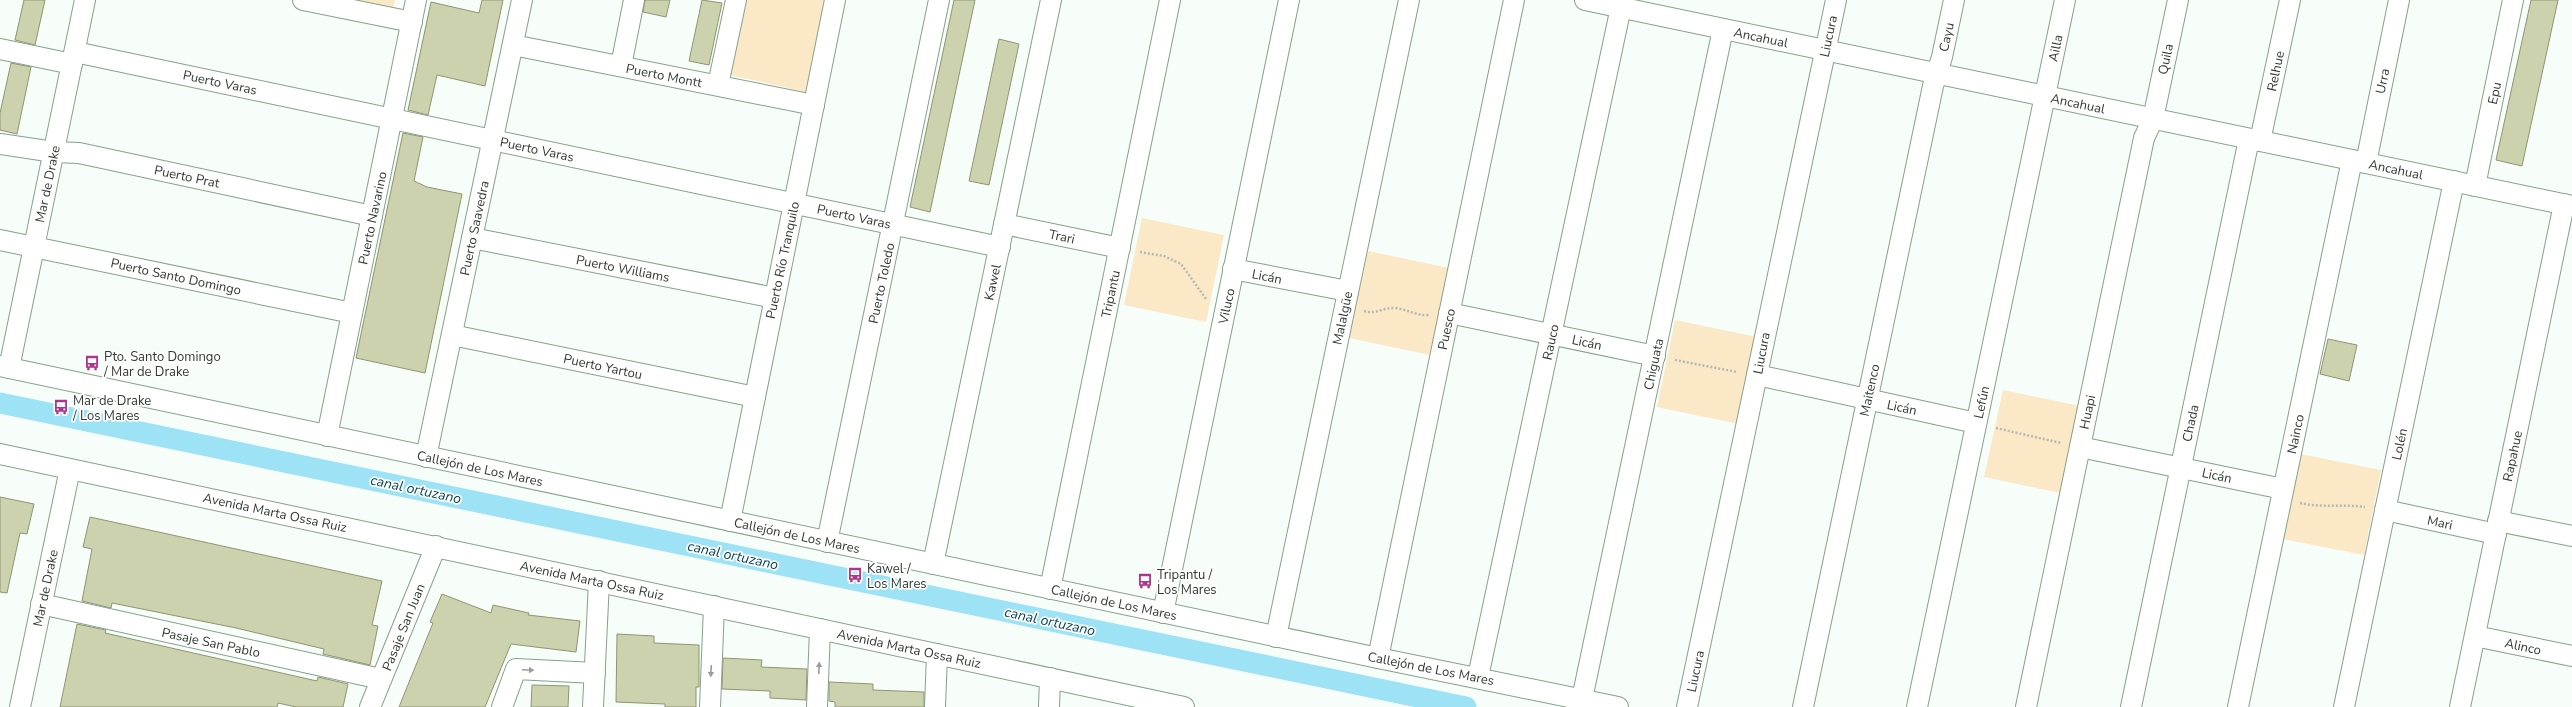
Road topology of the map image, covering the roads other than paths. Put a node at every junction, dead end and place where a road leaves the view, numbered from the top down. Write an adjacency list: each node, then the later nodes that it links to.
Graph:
1 (85, 0): 28 (street, Mar de Drake)
2 (303, 0): 23 (street)
3 (416, 0): 23 (street, Puerto Navarino)
4 (522, 0): 25 (street, Puerto Saavedra)
5 (634, 0): 29 (street)
6 (736, 0): 31 (street)
7 (835, 0): 33 (street, Puerto Río Tranquilo)
8 (940, 0): 46 (street, Puerto Toledo)
9 (1051, 0): 47 (street, Kawel)
10 (1170, 0): 52 (street, Tripantu)
11 (1289, 0): 53 (street, Viluco)
12 (1409, 0): 54 (street, Malalgüe)
13 (1514, 0): 57 (street, Puesco)
14 (1585, 0): 22 (street, Ancahual)
15 (1836, 0): 27 (street, Liucura)
16 (1954, 0): 30 (street, Cayu)
17 (2064, 0): 32 (street, Ailla)
18 (2178, 0): 35 (street, Quila)
19 (2290, 0): 37 (street, Relhue)
20 (2399, 0): 40 (street, Urra)
21 (2513, 0): 42 (street, Epu)
22 (1621, 7): 24 (street, Ancahual); 58 (street, Rauco)
23 (412, 22): 34 (street, Puerto Navarino)
24 (1724, 29): 27 (street, Ancahual); 60 (street, Chiguata)
25 (513, 45): 29 (street, Puerto Montt); 36 (street, Puerto Saavedra)
26 (0, 49): 28 (street, Puerto Varas)
27 (1825, 50): 30 (street, Ancahual); 62 (street, Liucura)
28 (73, 58): 34 (street, Puerto Varas); 39 (street, Mar de Drake)
29 (621, 66): 31 (street, Puerto Montt)
30 (1936, 73): 32 (street, Ancahual); 64 (street, Maitenco)
31 (718, 85): 33 (street, Puerto Montt)
32 (2045, 96): 35 (street, Ancahual); 65 (street, Lefún)
33 (814, 105): 43 (street, Puerto Río Tranquilo)
34 (392, 118): 36 (street, Puerto Varas); 45 (street, Puerto Navarino)
35 (2154, 119): 37 (street, Ancahual); 67 (street, Huapi)
36 (493, 140): 43 (street, Puerto Varas); 48 (street, Puerto Saavedra)
37 (2255, 140): 40 (street, Ancahual); 70 (street, Chada)
38 (0, 144): 39 (street, Puerto Prat)
39 (54, 152): 45 (street, Puerto Prat); 50 (street, Mar de Drake)
40 (2359, 162): 41 (street, Ancahual); 72 (street, Nainco)
41 (2454, 181): 42 (street, Ancahual); 73 (street, Lolén)
42 (2475, 186): 44 (street, Ancahual)
43 (794, 203): 46 (street, Puerto Varas); 55 (street, Puerto Río Tranquilo)
44 (2568, 205): 75 (street, Rapahue)
45 (372, 216): 56 (street, Puerto Navarino)
46 (893, 224): 51 (street, Puerto Varas); 77 (street, Puerto Toledo)
47 (1004, 224): 51 (street, Kawel); 52 (street, Trari)
48 (472, 238): 55 (street, Puerto Williams); 59 (street, Puerto Saavedra)
49 (0, 240): 50 (street, Puerto Santo Domingo)
50 (34, 247): 56 (street, Puerto Santo Domingo); 61 (street, Mar de Drake)
51 (1000, 247): 79 (street, Kawel)
52 (1120, 248): 81 (street, Tripantu)
53 (1234, 269): 54 (street, Licán); 84 (street, Viluco)
54 (1348, 291): 87 (street, Malalgüe)
55 (775, 298): 63 (street, Puerto Río Tranquilo)
56 (352, 313): 66 (street, Puerto Navarino)
57 (1450, 313): 58 (street, Licán); 90 (street, Puesco)
58 (1552, 334): 60 (street, Licán); 92 (street, Rauco)
59 (452, 335): 63 (street, Puerto Yartou); 69 (street, Puerto Saavedra)
60 (1655, 356): 95 (street, Chiguata)
61 (4, 367): 66 (street, Callejón de Los Mares)
62 (1757, 376): 64 (street, Licán); 107 (street, Liucura)
63 (755, 396): 74 (street, Puerto Río Tranquilo)
64 (1867, 400): 65 (street, Licán); 108 (street, Maitenco)
65 (1976, 423): 109 (street, Lefún)
66 (327, 436): 69 (street, Callejón de Los Mares)
67 (2080, 447): 70 (street, Licán); 110 (street, Huapi)
68 (0, 454): 71 (street, Avenida Marta Ossa Ruiz)
69 (426, 457): 74 (street, Callejón de Los Mares)
70 (2181, 468): 72 (street, Licán); 111 (street, Chada)
71 (70, 469): 78 (street, Avenida Marta Ossa Ruiz); 82 (street, Mar de Drake)
72 (2283, 489): 112 (street, Nainco)
73 (2385, 510): 75 (street, Mari); 113 (street, Lolén)
74 (730, 521): 77 (street, Callejón de Los Mares)
75 (2497, 527): 76 (street, Mari); 86 (street, Rapahue)
76 (2572, 536)
77 (827, 542): 79 (street, Callejón de Los Mares)
78 (436, 546): 80 (street, Avenida Marta Ossa Ruiz); 94 (street, Pasaje San Juan)
79 (933, 564): 81 (street, Callejón de Los Mares)
80 (598, 581): 83 (street, Avenida Marta Ossa Ruiz); 91 (street)
81 (1050, 589): 84 (street, Callejón de Los Mares)
82 (42, 604): 94 (street, Pasaje San Pablo); 97 (street, Mar de Drake)
83 (714, 606): 85 (street, Avenida Marta Ossa Ruiz); 101 (street, one-way to 101)
84 (1163, 612): 87 (street, Callejón de Los Mares)
85 (820, 629): 88 (street, Avenida Marta Ossa Ruiz); 102 (street, one-way to 85)
86 (2475, 636): 89 (street, Alinco); 114 (street, Rapahue)
87 (1276, 637): 90 (street, Callejón de Los Mares)
88 (937, 654): 93 (street, Avenida Marta Ossa Ruiz); 103 (street)
89 (2572, 656)
90 (1378, 658): 92 (street, Callejón de Los Mares)
91 (595, 673): 99 (street, one-way to 91); 100 (street)
92 (1478, 677): 95 (street, Callejón de Los Mares)
93 (1050, 678): 96 (street, Avenida Marta Ossa Ruiz); 104 (street)
94 (381, 679): 98 (street, Pasaje San Juan)
95 (1582, 699): 106 (street, Callejón de Los Mares)
96 (1163, 705): 105 (street, Avenida Marta Ossa Ruiz)
97 (20, 707)
98 (370, 707)
99 (502, 707)
100 (593, 707)
101 (710, 707)
102 (817, 707)
103 (935, 707)
104 (1049, 707)
105 (1184, 707)
106 (1618, 707)
107 (1687, 707)
108 (1803, 707)
109 (1917, 707)
110 (2026, 707)
111 (2131, 707)
112 (2238, 707)
113 (2344, 707)
114 (2460, 707)

